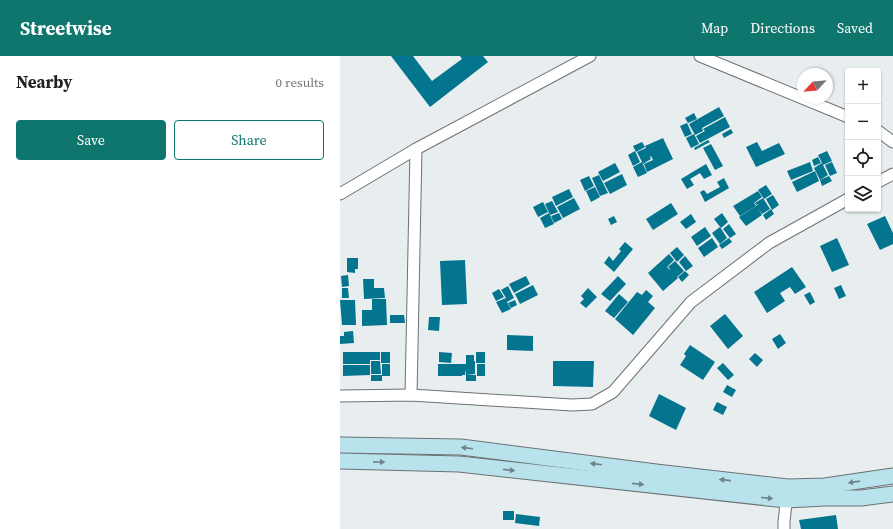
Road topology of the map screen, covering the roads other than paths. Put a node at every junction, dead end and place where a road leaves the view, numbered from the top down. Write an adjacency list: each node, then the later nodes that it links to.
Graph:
1 (590, 56): 6 (street)
2 (700, 56): 3 (street)
3 (845, 116)
4 (881, 134): 5 (street)
5 (893, 142)
6 (416, 149): 9 (street); 12 (street)
7 (893, 174): 8 (street)
8 (881, 180)
9 (340, 194)
10 (845, 201): 12 (street)
11 (340, 396): 12 (street)
12 (411, 396)
13 (340, 445): 16 (street, one-way to 13)
14 (340, 461): 16 (street, one-way to 16)
15 (893, 476): 16 (street, one-way to 16)
16 (787, 493): 17 (street); 18 (street)
17 (893, 494)
18 (784, 529)

